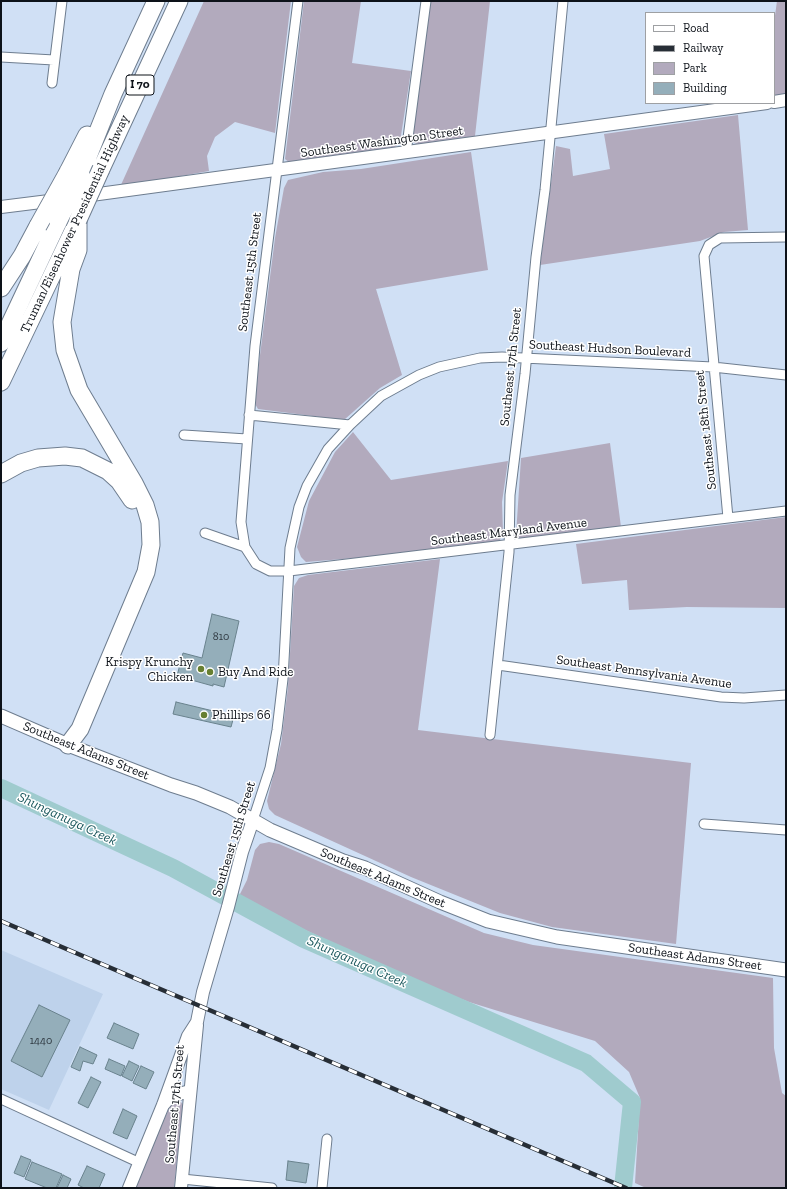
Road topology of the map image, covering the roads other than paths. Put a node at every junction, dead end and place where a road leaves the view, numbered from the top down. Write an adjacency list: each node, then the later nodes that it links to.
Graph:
1 (62, 1): 8 (street)
2 (156, 1): 16 (highway, Truman/Eisenhower Presidential Highway / I 70)
3 (179, 1): 18 (highway, Truman/Eisenhower Presidential Highway / I 70, bridge)
4 (298, 1): 15 (street, Southeast 15th Street)
5 (426, 1): 14 (street)
6 (563, 1): 13 (street, Southeast 17th Street)
7 (1, 57): 8 (street)
8 (54, 60): 9 (street)
9 (52, 83)
10 (786, 100): 11 (street)
11 (775, 102)
12 (760, 104): 13 (street, Southeast Washington Street)
13 (551, 133): 14 (street, Southeast Washington Street); 22 (street, Southeast 17th Street)
14 (406, 153): 15 (street, Southeast Washington Street)
15 (277, 170): 17 (street, Southeast Washington Street); 26 (street, Southeast 15th Street)
16 (74, 173): 20 (highway, bridge); 21 (highway, Truman/Eisenhower Presidential Highway / I 70, bridge)
17 (1, 207)
18 (78, 220): 25 (highway, Truman/Eisenhower Presidential Highway / I 70); 41 (highway)
19 (786, 237): 23 (street, Southeast 18th Street)
20 (1, 288)
21 (1, 343)
22 (527, 358): 23 (street, Southeast Hudson Boulevard); 27 (street, Southeast Hudson Boulevard); 34 (street, Southeast 17th Street)
23 (713, 367): 24 (street, Southeast Hudson Boulevard); 32 (street, Southeast 18th Street)
24 (786, 375)
25 (1, 382)
26 (249, 415): 27 (street); 29 (street, Southeast 15th Street)
27 (350, 425): 36 (street, Southeast Hudson Boulevard)
28 (184, 435): 29 (street)
29 (247, 439): 35 (street, Southeast 15th Street)
30 (1, 474): 41 (highway)
31 (786, 511): 32 (street, Southeast Maryland Avenue)
32 (728, 518): 34 (street, Southeast Maryland Avenue)
33 (205, 533): 35 (street)
34 (509, 545): 36 (street, Southeast Maryland Avenue); 37 (street, Southeast 17th Street)
35 (245, 547): 36 (street, Southeast Maryland Avenue)
36 (289, 571): 42 (street, Southeast 15th Street)
37 (498, 665): 38 (street, Southeast Pennsylvania Avenue); 40 (street, Southeast 17th Street)
38 (786, 695)
39 (1, 716): 41 (main road, Southeast Adams Street)
40 (490, 735)
41 (68, 745): 42 (main road, Southeast Adams Street)
42 (253, 820): 45 (main road, Southeast Adams Street); 46 (street, Southeast 15th Street)
43 (704, 824): 44 (street)
44 (786, 830)
45 (786, 970)
46 (197, 1022): 47 (street, Southeast 17th Street); 49 (street, Southeast 15th Street)
47 (190, 1091): 49 (street); 52 (street, Southeast 17th Street)
48 (1, 1099): 51 (street)
49 (163, 1105): 51 (street, Southeast 15th Street)
50 (327, 1139): 55 (street)
51 (140, 1163): 53 (street, Southeast 15th Street)
52 (181, 1184): 54 (street)
53 (129, 1188)
54 (272, 1188)
55 (322, 1188)

